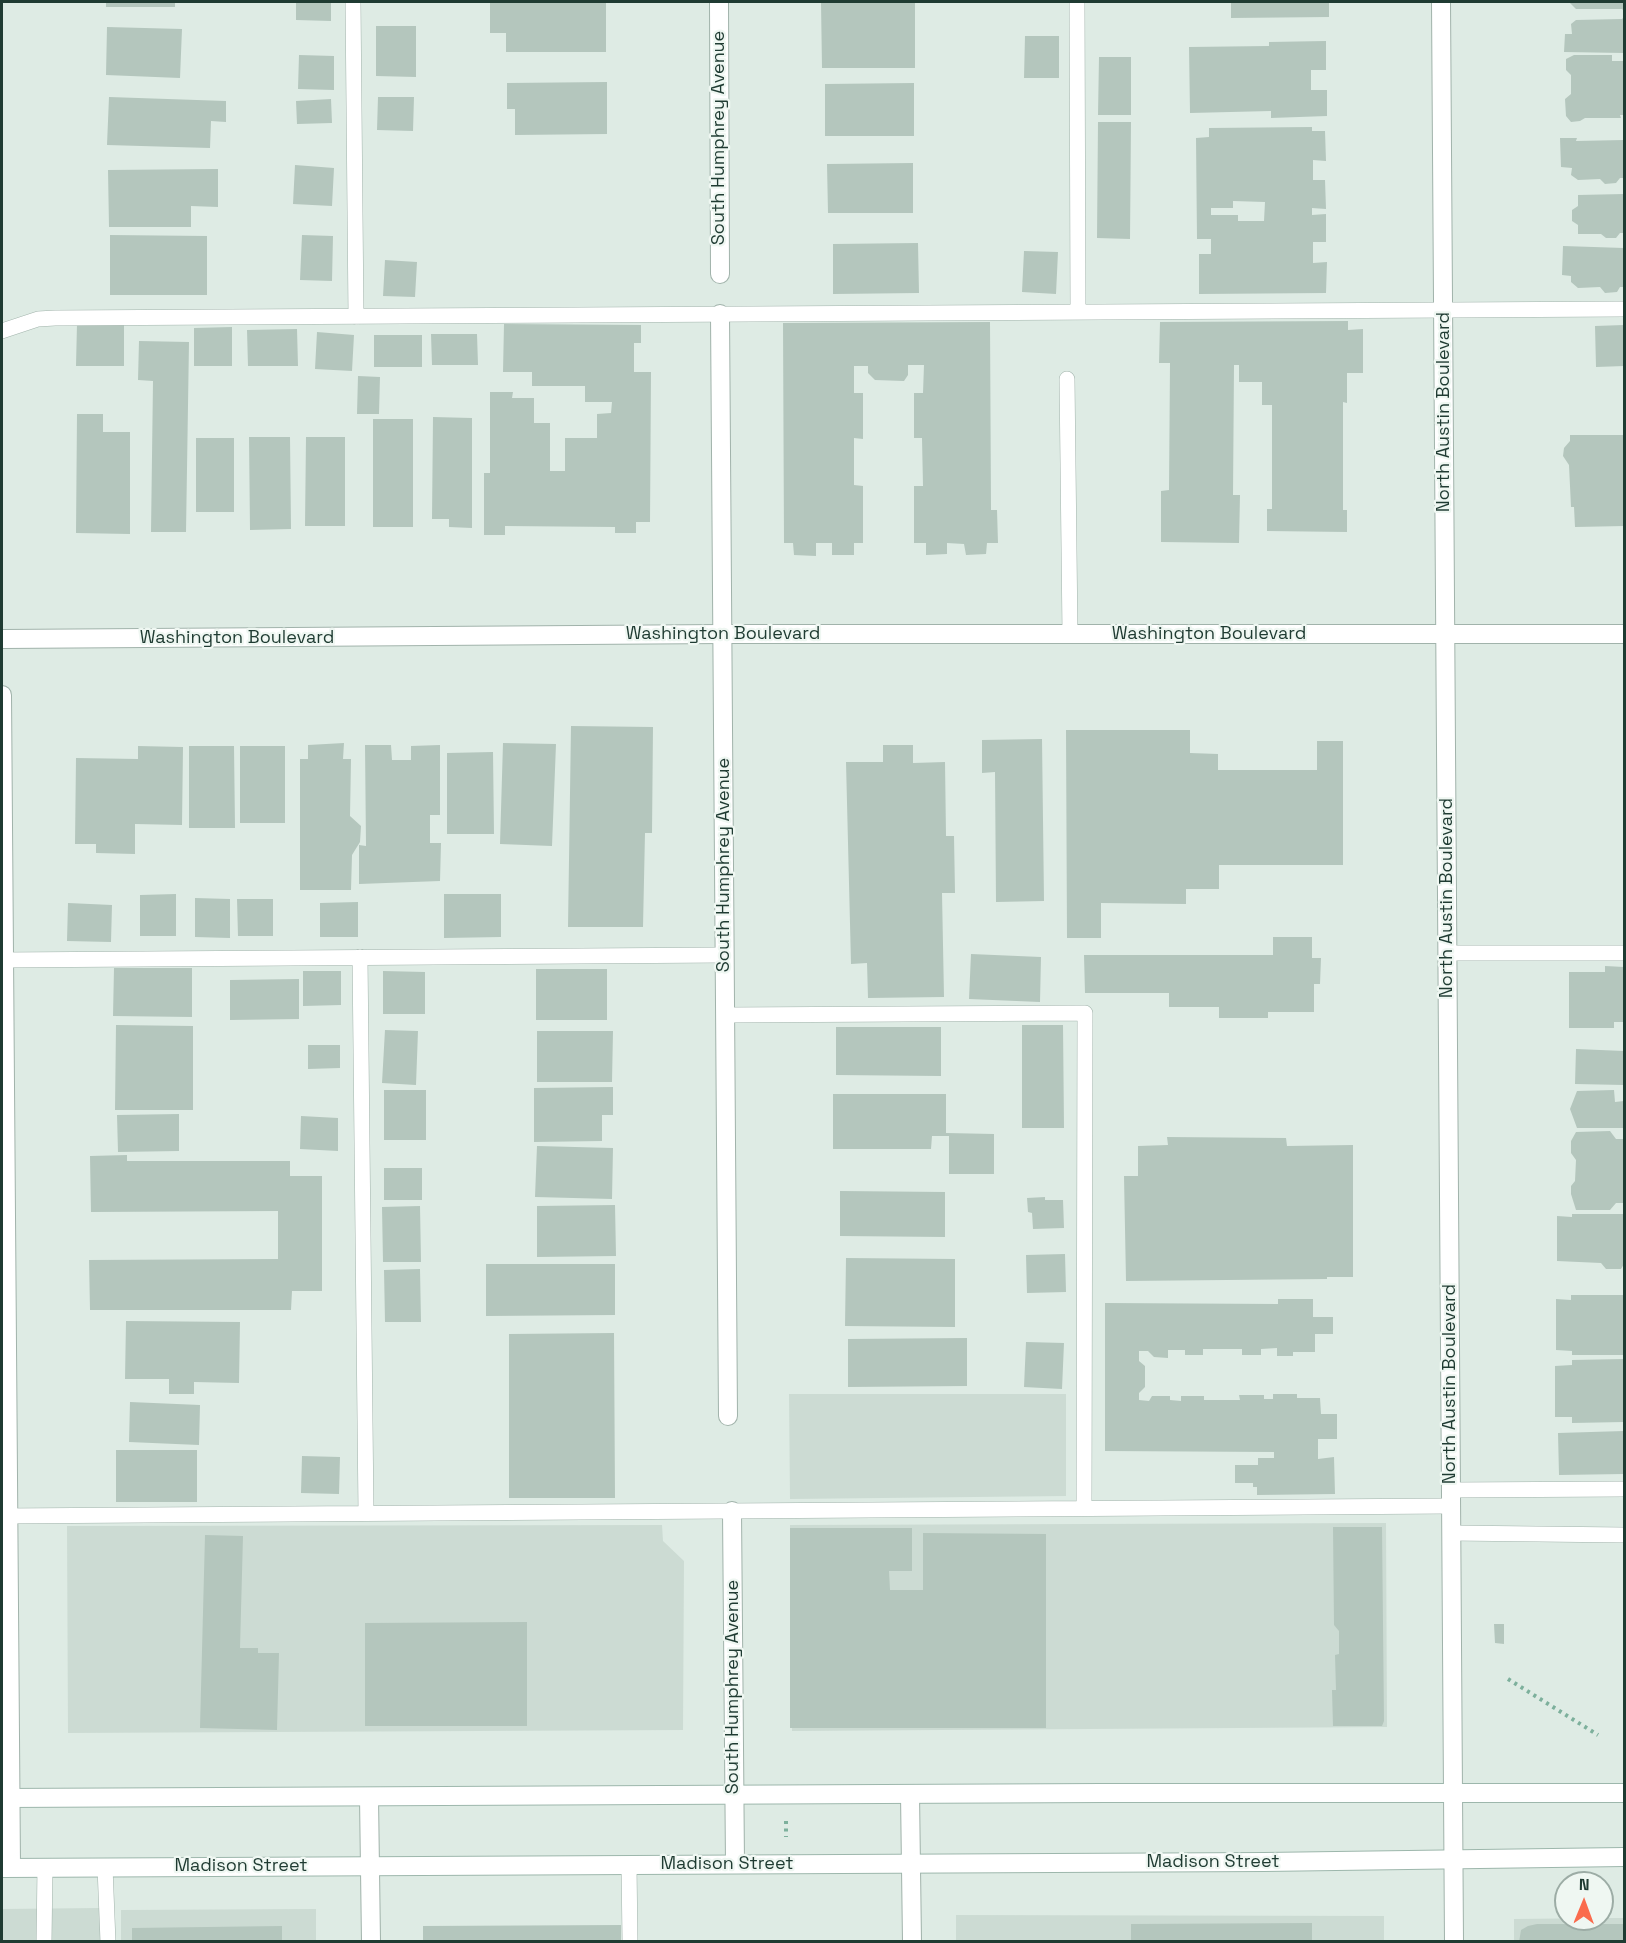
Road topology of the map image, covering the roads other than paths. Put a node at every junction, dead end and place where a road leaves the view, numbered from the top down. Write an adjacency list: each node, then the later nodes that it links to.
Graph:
1 (353, 2): 10 (lane)
2 (718, 2): 5 (street, South Humphrey Avenue)
3 (1077, 2): 8 (lane)
4 (1441, 2): 6 (street, North Austin Boulevard)
5 (720, 274)
6 (1443, 309): 7 (lane); 8 (lane); 16 (street, North Austin Boulevard)
7 (1624, 309)
8 (1078, 312): 9 (lane)
9 (720, 314): 10 (lane); 13 (street, South Humphrey Avenue)
10 (356, 316): 11 (lane)
11 (2, 331)
12 (1067, 379): 14 (lane)
13 (723, 634): 14 (street, Washington Boulevard); 17 (street, Washington Boulevard); 21 (street, South Humphrey Avenue)
14 (1070, 634): 16 (street, Washington Boulevard)
15 (1624, 634): 16 (street, Washington Boulevard)
16 (1445, 635): 19 (street, North Austin Boulevard)
17 (2, 639)
18 (2, 695): 23 (street)
19 (1447, 953): 20 (lane); 27 (street, North Austin Boulevard)
20 (1624, 953)
21 (725, 955): 22 (lane); 24 (street, South Humphrey Avenue)
22 (360, 957): 23 (lane); 30 (lane)
23 (2, 960): 31 (street)
24 (726, 1015): 25 (street, South Humphrey Avenue); 28 (lane)
25 (728, 1416)
26 (1624, 1489): 27 (lane)
27 (1451, 1498): 28 (lane); 32 (street, North Austin Boulevard)
28 (1084, 1508): 29 (lane)
29 (732, 1510): 30 (lane); 37 (street, South Humphrey Avenue)
30 (366, 1513): 31 (lane)
31 (5, 1516): 39 (street)
32 (1451, 1533): 33 (lane); 36 (street, North Austin Boulevard)
33 (1624, 1535)
34 (1624, 1793): 36 (street)
35 (910, 1794): 36 (street); 37 (street); 42 (street)
36 (1452, 1794): 41 (street, North Austin Boulevard)
37 (734, 1795): 38 (street); 43 (street, South Humphrey Avenue)
38 (369, 1797): 39 (street); 44 (street)
39 (6, 1798): 48 (street)
40 (1624, 1857): 41 (street, Madison Street)
41 (1453, 1858): 42 (street, Madison Street); 54 (street, North Austin Boulevard)
42 (911, 1863): 43 (street, Madison Street); 53 (street)
43 (735, 1864): 45 (street, Madison Street)
44 (370, 1865): 45 (street, Madison Street); 47 (street, Madison Street); 51 (street)
45 (629, 1865): 52 (lane)
46 (45, 1867): 47 (street, Madison Street); 48 (street, Madison Street); 49 (lane)
47 (105, 1867): 50 (lane)
48 (6, 1868)
49 (44, 1941)
50 (108, 1941)
51 (371, 1941)
52 (630, 1941)
53 (912, 1941)
54 (1454, 1941)

